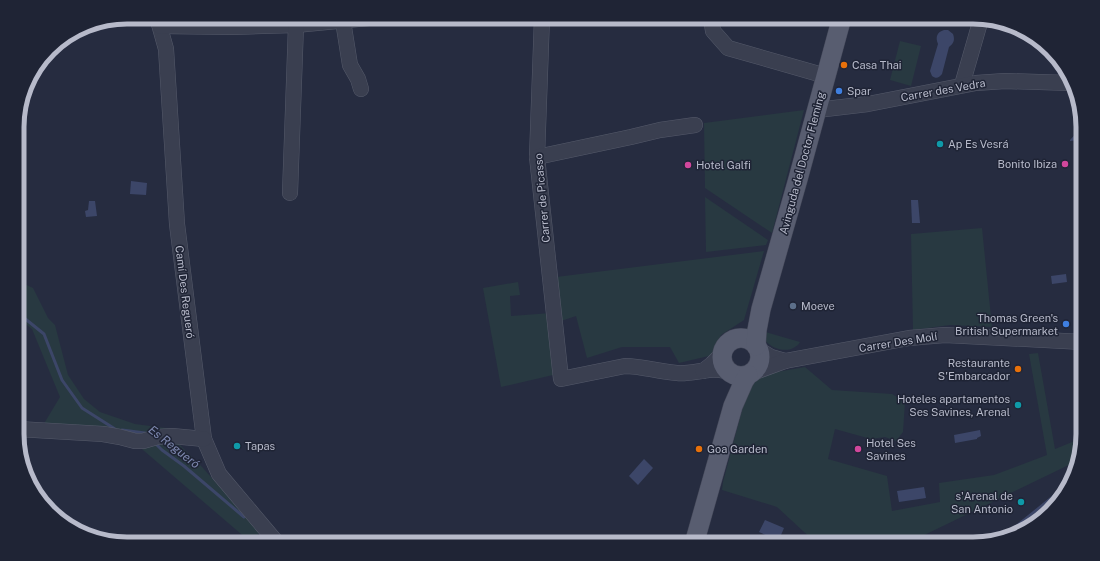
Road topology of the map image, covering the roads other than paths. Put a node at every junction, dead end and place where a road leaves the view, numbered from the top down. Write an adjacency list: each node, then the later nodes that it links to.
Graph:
1 (159, 24): 25 (street, Camí Des Regueró)
2 (226, 24): 3 (street)
3 (264, 24)
4 (296, 24): 17 (street)
5 (348, 24): 13 (street)
6 (542, 24): 16 (street, Carrer de Picasso)
7 (712, 24): 10 (street)
8 (840, 24): 10 (main road, Avinguda del Doctor Fleming)
9 (980, 24): 12 (street)
10 (826, 76): 14 (main road, Avinguda del Doctor Fleming)
11 (1066, 83): 12 (street, Carrer des Vedra)
12 (962, 85): 14 (street, Carrer des Vedra)
13 (361, 89)
14 (817, 110): 19 (main road, Avinguda del Doctor Fleming)
15 (696, 125): 16 (street)
16 (537, 157): 21 (street, Carrer de Picasso)
17 (290, 193)
18 (1076, 342): 20 (street, Carrer Des Molí)
19 (752, 345): 20 (street, Carrer Des Molí); 21 (main road); 22 (main road, Avinguda del Doctor Fleming)
20 (785, 361): 22 (street, Carrer Des Molí)
21 (726, 366): 22 (main road); 23 (main road, Avinguda del Doctor Fleming)
22 (750, 374): 23 (main road, Avinguda del Doctor Fleming)
23 (733, 406): 27 (main road, Avinguda del Doctor Fleming)
24 (24, 428): 25 (street)
25 (204, 440): 26 (street, Camí Des Regueró)
26 (272, 537)
27 (696, 537)

